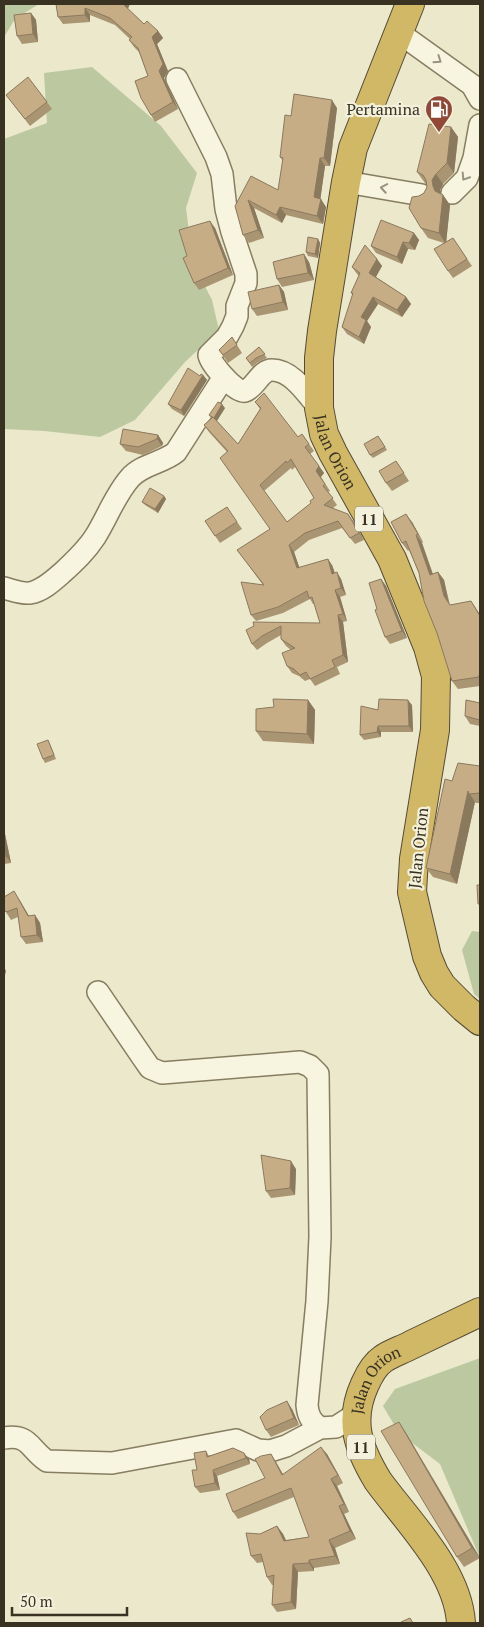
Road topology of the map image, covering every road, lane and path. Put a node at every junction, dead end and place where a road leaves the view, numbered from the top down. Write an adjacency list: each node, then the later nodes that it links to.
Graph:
1 (410, 4): 2 (highway, Jalan Orion / 11)
2 (398, 32): 4 (street, one-way to 4); 6 (highway, Jalan Orion / 11)
3 (177, 80): 9 (street)
4 (480, 99)
5 (480, 125): 7 (street, one-way to 7)
6 (346, 182): 8 (street, one-way to 6); 10 (highway, Jalan Orion / 11)
7 (452, 193)
8 (422, 195)
9 (224, 377): 10 (street); 11 (street)
10 (319, 408): 13 (highway, Jalan Orion / 11)
11 (4, 588)
12 (98, 992): 16 (street)
13 (480, 1021)
14 (480, 1312): 15 (highway, Jalan Orion / 11)
15 (356, 1414): 16 (street); 18 (highway, Jalan Orion / 11)
16 (320, 1428): 17 (street)
17 (4, 1438)
18 (461, 1623)

